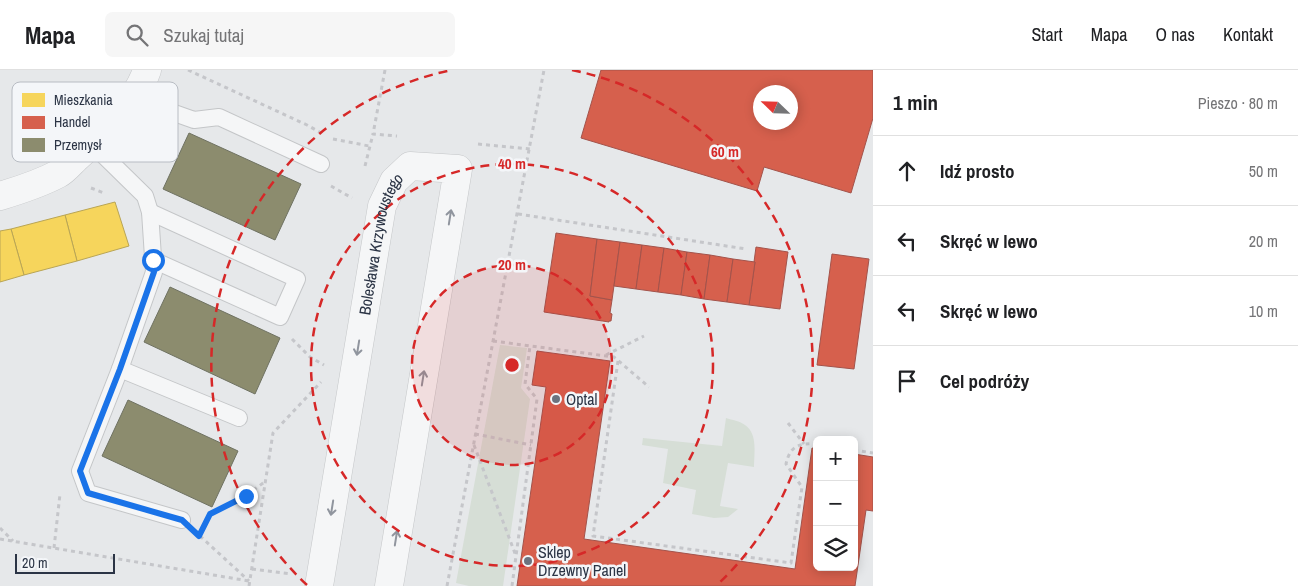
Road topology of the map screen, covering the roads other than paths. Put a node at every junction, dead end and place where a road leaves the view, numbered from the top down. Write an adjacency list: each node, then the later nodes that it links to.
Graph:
1 (147, 70): 2 (street)
2 (141, 82)
3 (178, 114): 6 (lane)
4 (72, 162): 7 (street)
5 (110, 162): 8 (lane)
6 (321, 164)
7 (0, 196)
8 (150, 212): 9 (lane); 9 (lane)
9 (153, 260): 10 (lane)
10 (120, 369): 11 (lane); 12 (lane)
11 (239, 418)
12 (182, 520)
13 (319, 586): 14 (street, Bolesława Krzywoustego, one-way to 13)
14 (388, 586)

